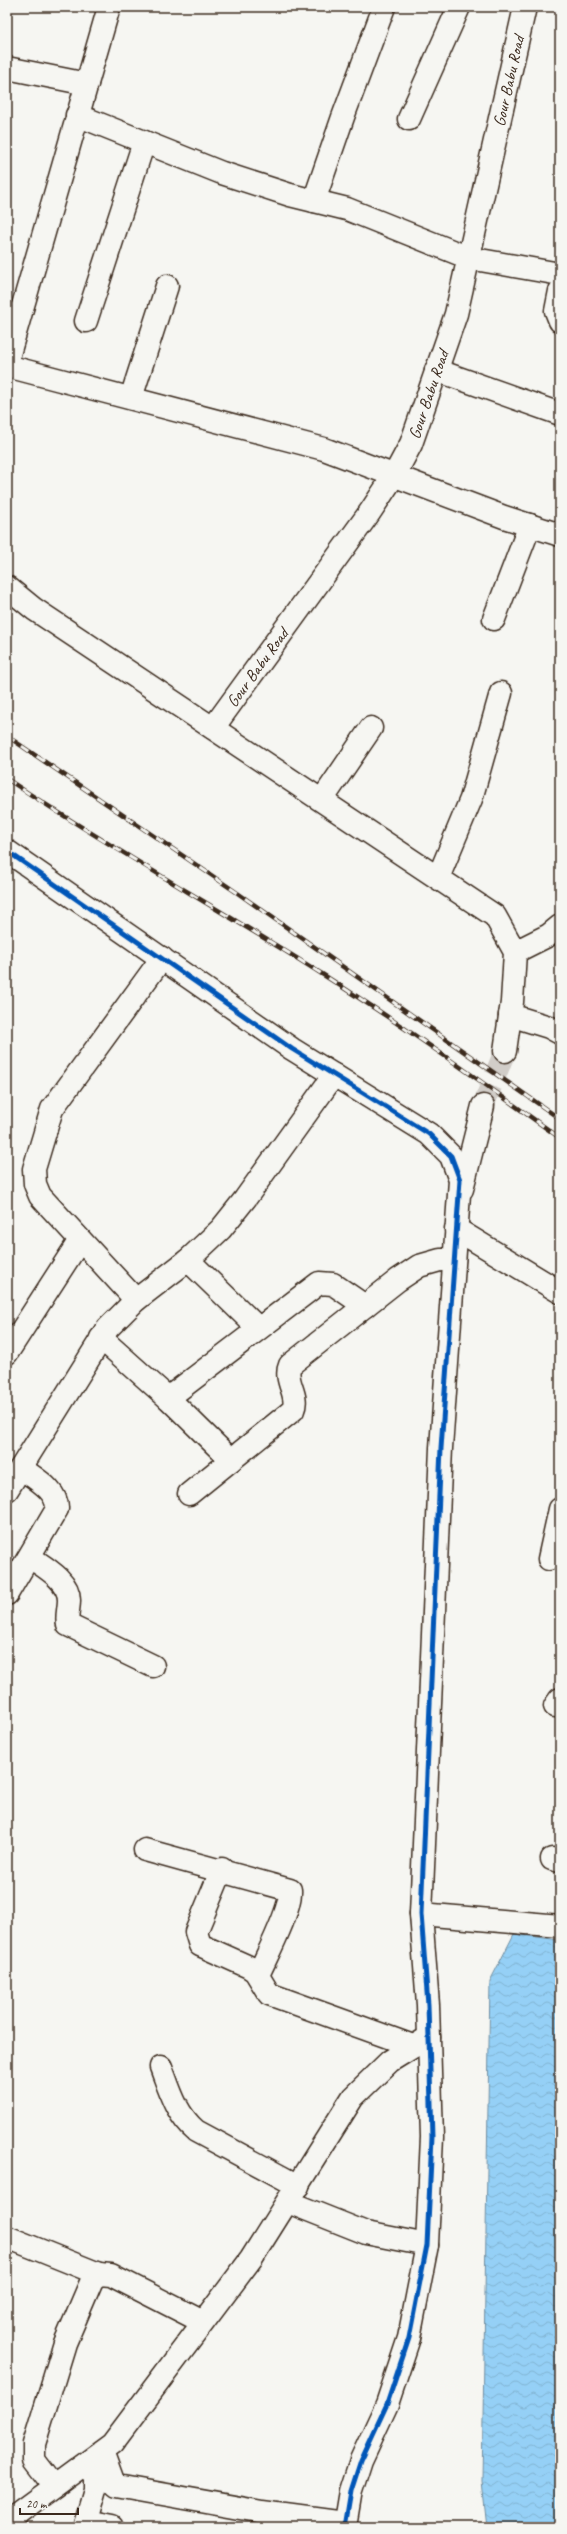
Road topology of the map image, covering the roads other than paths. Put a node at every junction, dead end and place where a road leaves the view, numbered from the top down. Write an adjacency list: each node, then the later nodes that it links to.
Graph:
1 (109, 7): 6 (street)
2 (384, 7): 10 (street)
3 (460, 7): 8 (street)
4 (525, 7): 11 (street, Gour Babu Road)
5 (7, 68): 6 (street)
6 (87, 84): 7 (street)
7 (78, 115): 9 (street); 15 (street)
8 (408, 119)
9 (144, 142): 10 (street); 16 (street)
10 (314, 201): 11 (street)
11 (469, 258): 12 (street); 20 (street, Gour Babu Road)
12 (560, 274)
13 (167, 286): 21 (street)
14 (560, 292): 17 (street)
15 (14, 307): 18 (street)
16 (86, 321)
17 (560, 321)
18 (7, 361)
19 (7, 366): 21 (street)
20 (436, 370): 22 (street); 23 (street, Gour Babu Road)
21 (131, 398): 23 (street)
22 (560, 414)
23 (395, 474): 24 (street); 29 (street, Gour Babu Road)
24 (530, 525): 25 (street); 27 (street)
25 (560, 535)
26 (7, 587): 29 (street)
27 (494, 619)
28 (501, 693): 33 (street)
29 (213, 728): 31 (street)
30 (371, 728): 31 (street)
31 (322, 800): 33 (street)
32 (7, 851): 36 (street)
33 (438, 878): 35 (street)
34 (560, 926): 35 (street)
35 (515, 952): 37 (street)
36 (162, 958): 40 (street); 44 (street)
37 (510, 1015): 38 (street); 39 (street)
38 (560, 1033)
39 (505, 1051)
40 (334, 1075): 42 (street); 45 (street)
41 (483, 1106): 42 (street)
42 (458, 1204): 43 (street)
43 (456, 1229): 46 (street); 47 (street)
44 (80, 1240): 48 (street); 52 (street)
45 (188, 1260): 48 (street); 50 (street)
46 (454, 1260): 49 (street); 65 (street)
47 (560, 1292)
48 (136, 1300): 51 (street)
49 (365, 1306): 50 (street); 54 (street)
50 (258, 1328): 53 (street)
51 (101, 1338): 53 (street); 55 (street)
52 (7, 1352)
53 (168, 1398): 54 (street)
54 (231, 1460): 57 (street)
55 (21, 1468): 56 (street); 59 (street)
56 (7, 1490)
57 (189, 1494)
58 (560, 1509): 60 (street)
59 (30, 1557): 61 (street); 62 (street)
60 (549, 1559)
61 (7, 1594)
62 (153, 1666)
63 (145, 1850): 64 (street)
64 (222, 1869): 67 (street); 67 (street)
65 (421, 1914): 66 (street); 68 (street)
66 (560, 1926)
67 (258, 1975): 68 (street)
68 (421, 2042): 70 (street); 72 (street)
69 (161, 2067): 70 (street)
70 (293, 2194): 72 (street); 74 (street)
71 (7, 2237): 73 (street)
72 (426, 2245): 79 (street)
73 (99, 2274): 74 (street); 76 (street)
74 (203, 2322): 75 (street)
75 (98, 2455): 76 (street); 78 (street); 79 (street)
76 (54, 2486): 77 (street)
77 (7, 2522)
78 (85, 2524): 80 (street)
79 (345, 2525)
80 (112, 2527)

